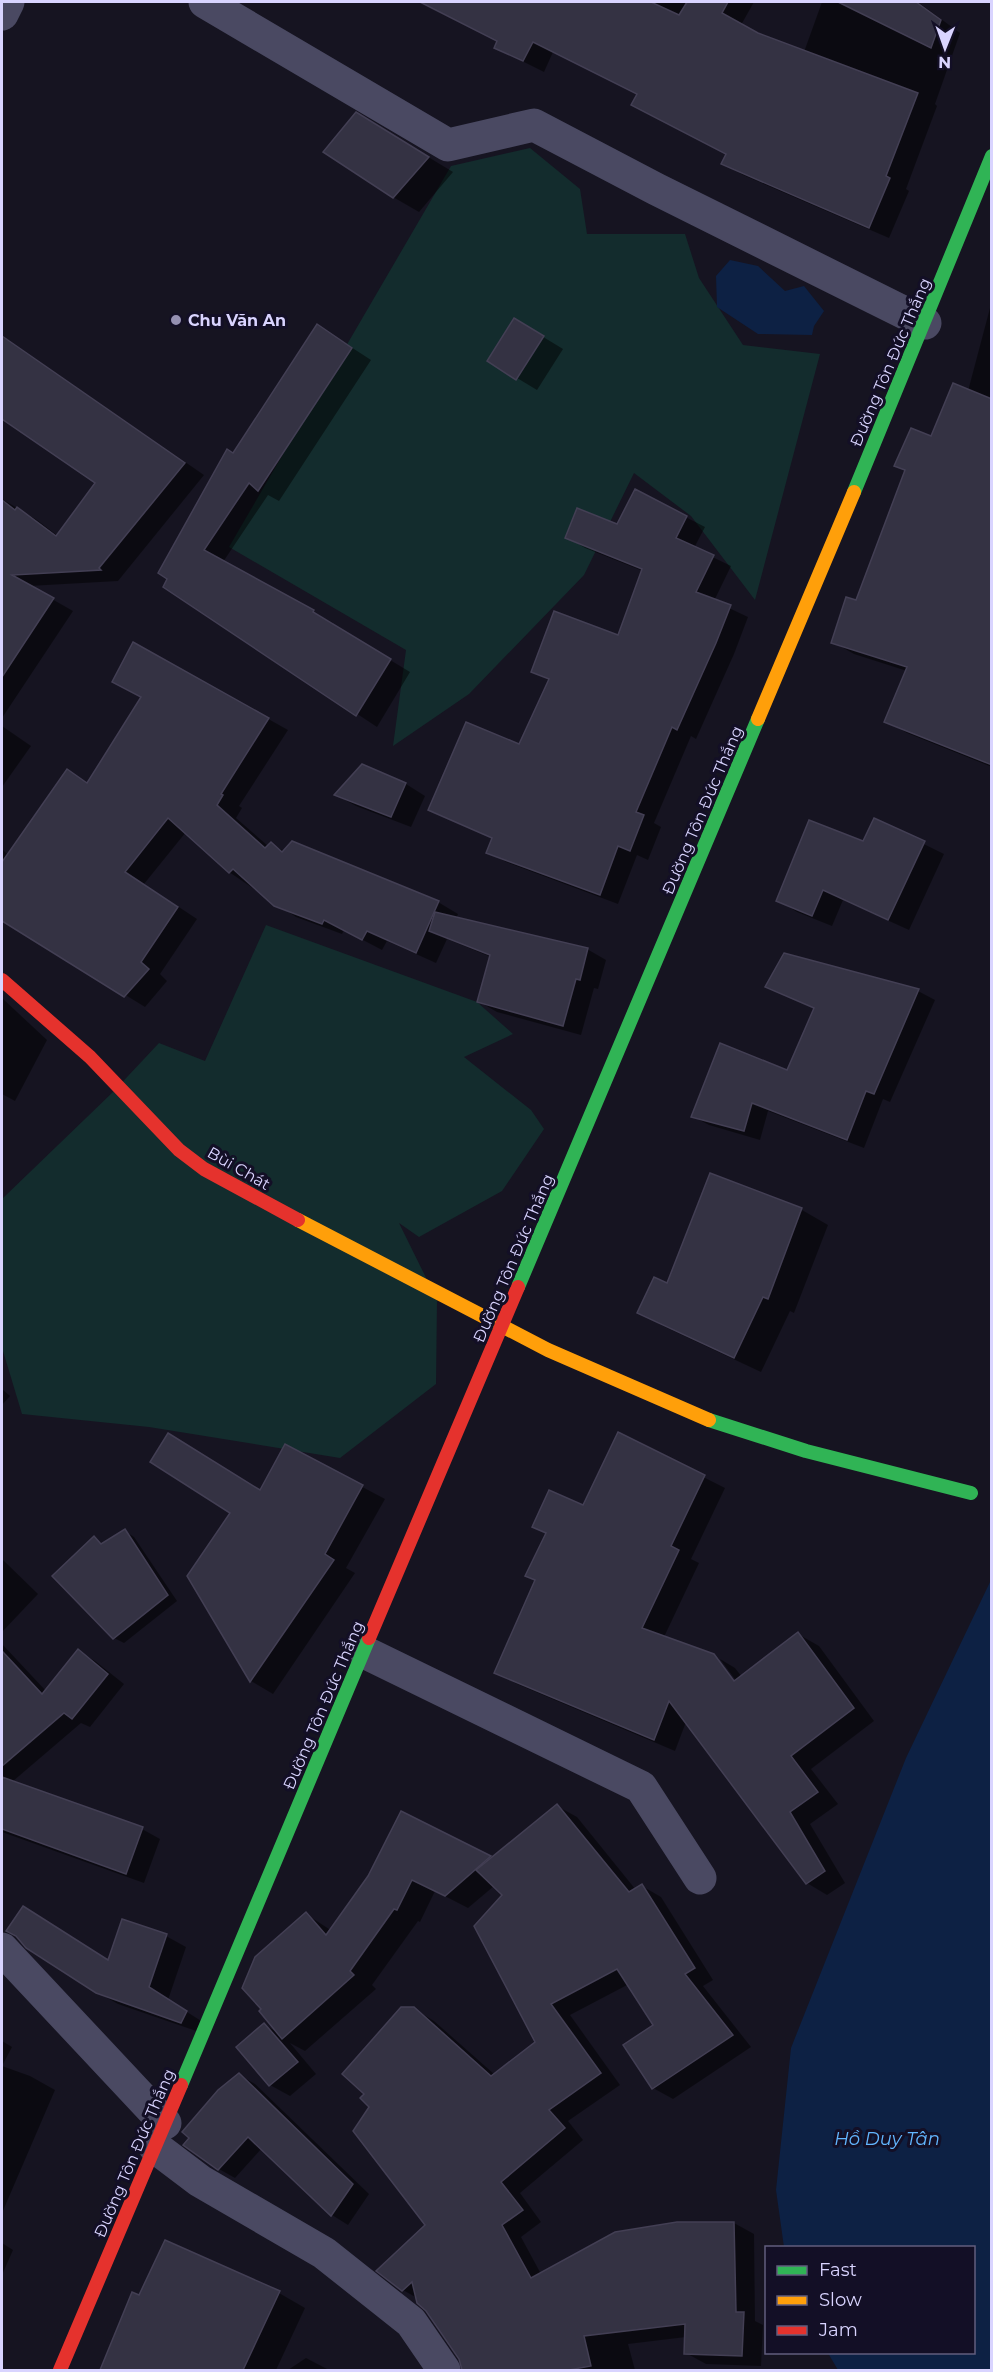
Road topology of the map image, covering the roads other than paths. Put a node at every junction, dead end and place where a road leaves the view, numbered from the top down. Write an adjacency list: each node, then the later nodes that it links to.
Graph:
1 (8, 2): 3 (street)
2 (205, 2): 5 (street)
3 (2, 14)
4 (992, 156): 5 (street, Đường Tôn Đức Thắng)
5 (925, 323): 7 (street, Đường Tôn Đức Thắng)
6 (2, 980): 7 (street, Bùi Chát)
7 (502, 1324): 8 (street, Bùi Chát); 9 (street, Đường Tôn Đức Thắng)
8 (971, 1493)
9 (364, 1652): 10 (street); 12 (street, Đường Tôn Đức Thắng)
10 (700, 1878)
11 (2, 1949): 12 (street)
12 (160, 2135): 13 (street, Đường Tôn Đức Thắng); 14 (street)
13 (60, 2370)
14 (444, 2370)

